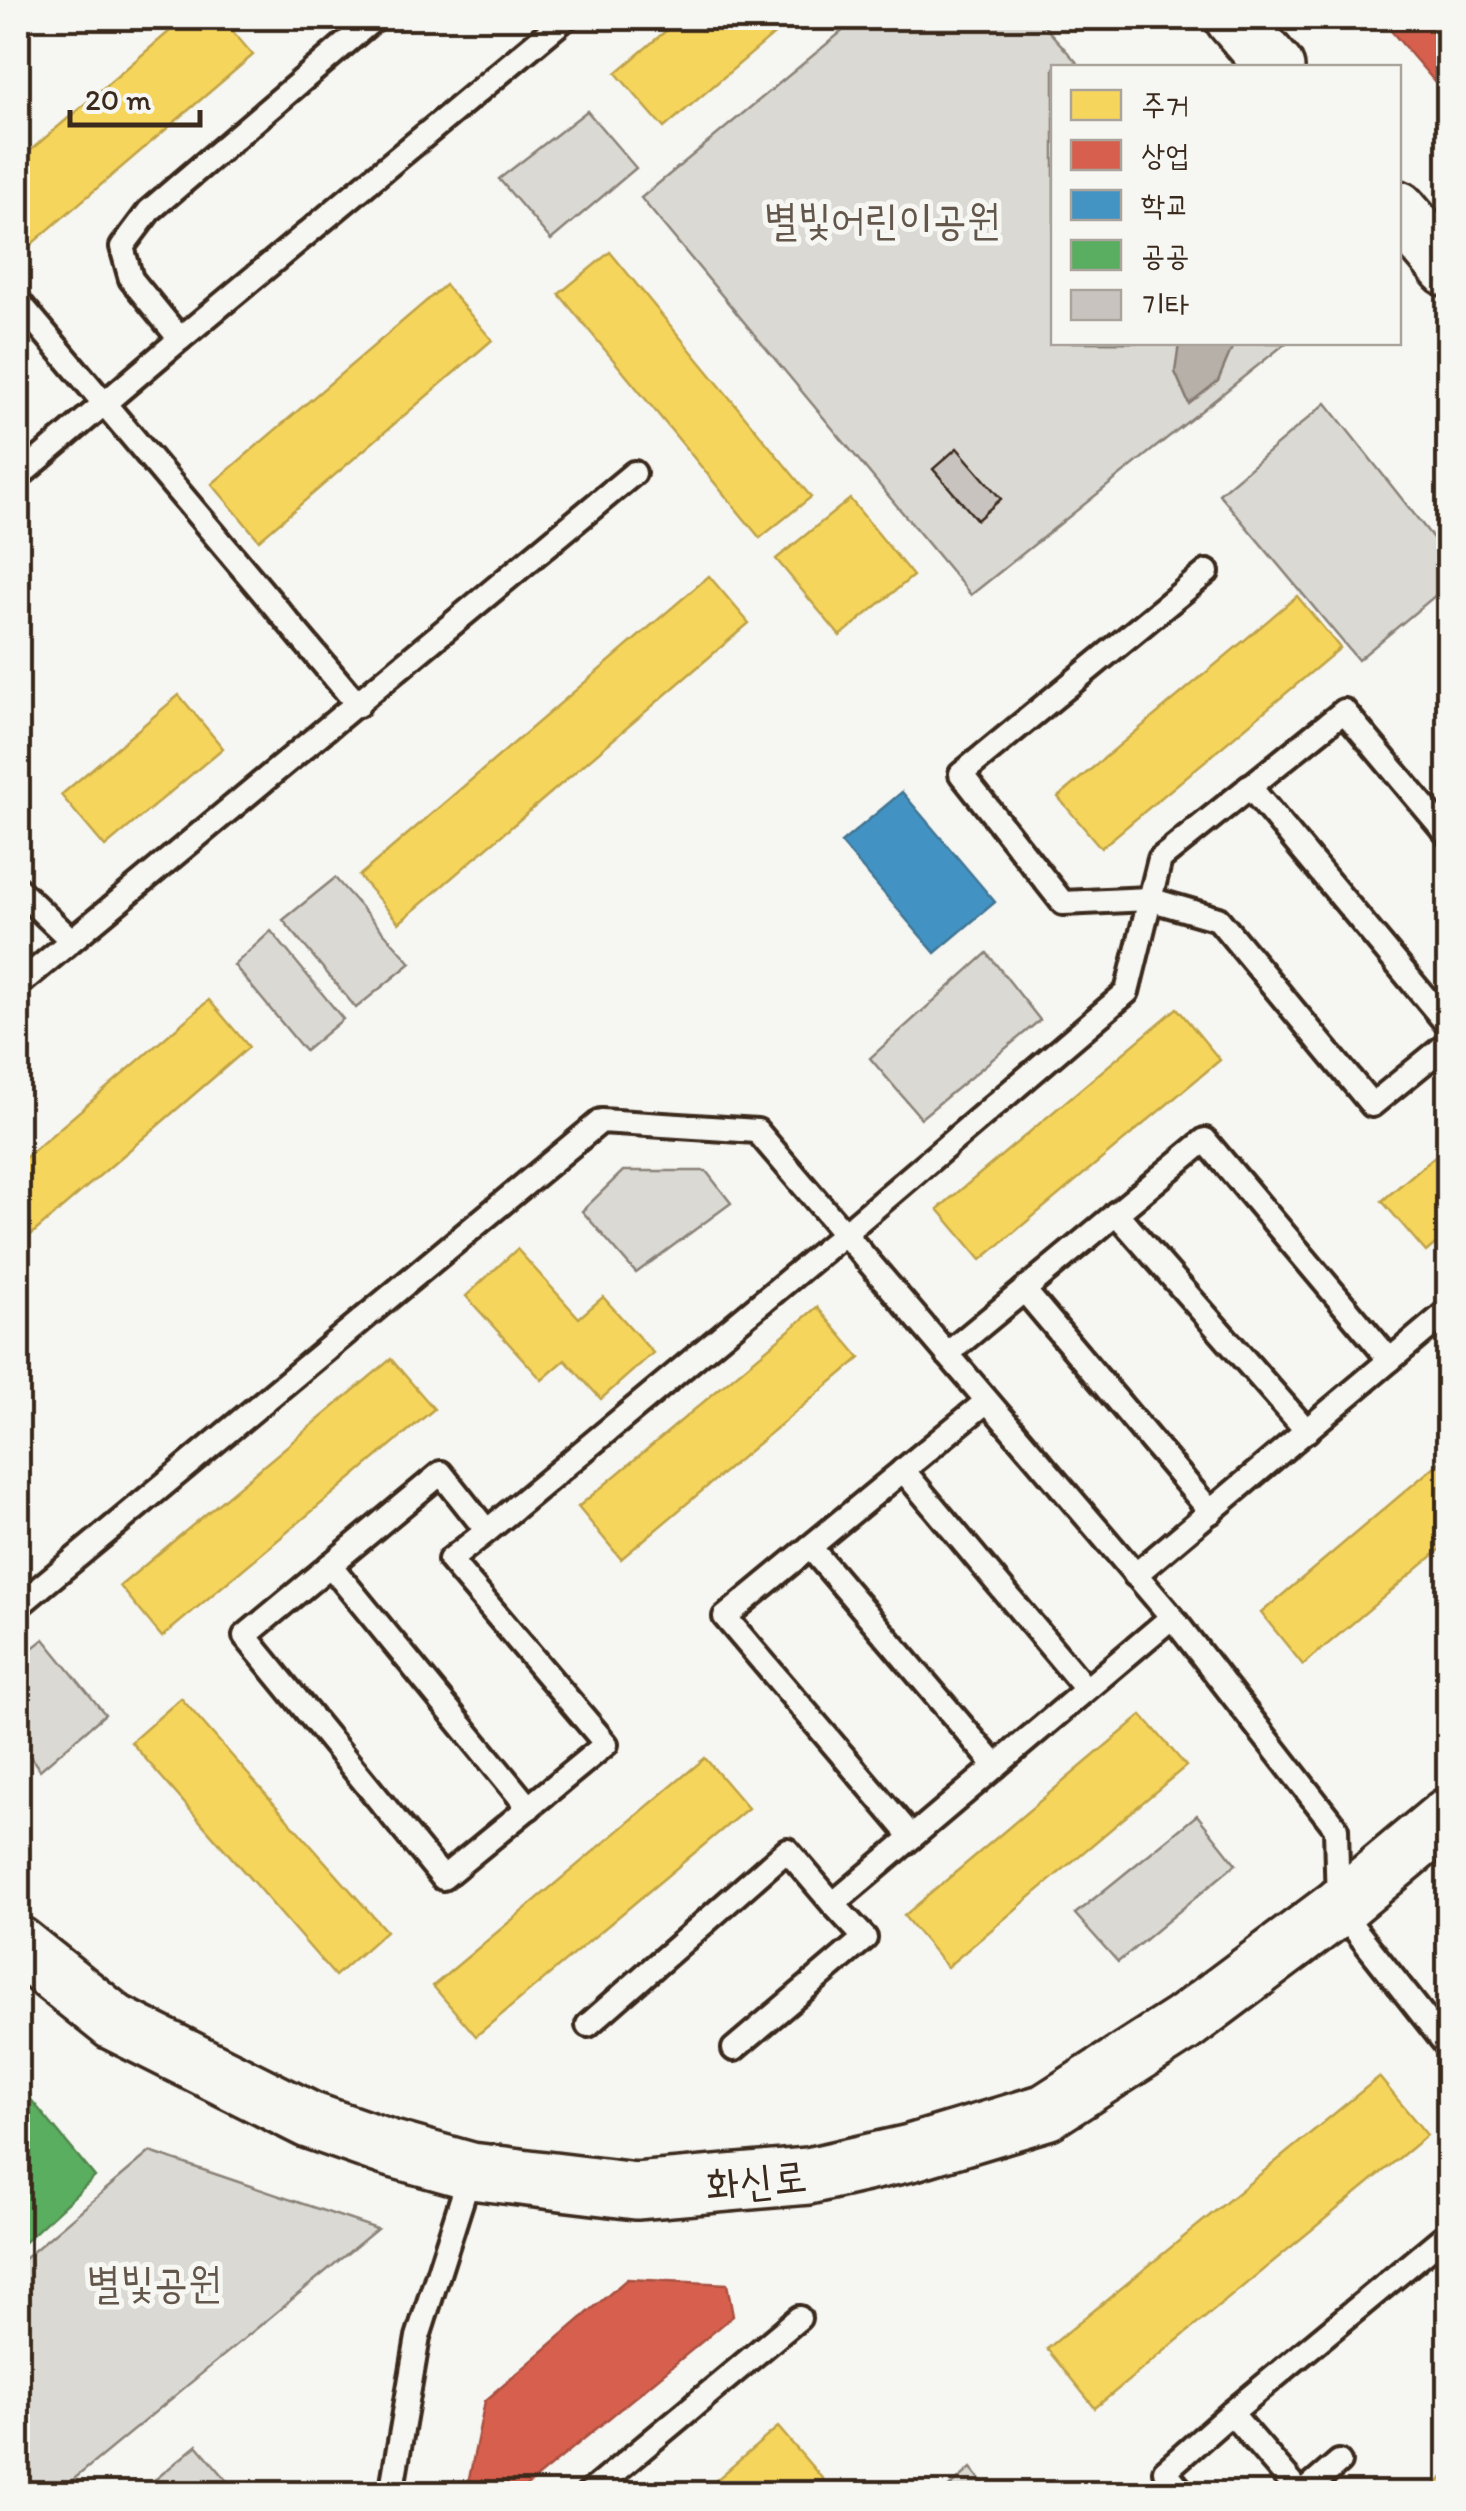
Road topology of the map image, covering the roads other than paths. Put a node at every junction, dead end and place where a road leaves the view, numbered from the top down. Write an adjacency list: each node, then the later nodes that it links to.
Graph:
1 (375, 18): 8 (lane)
2 (566, 18): 8 (lane)
3 (1233, 18): 4 (main road)
4 (1273, 65)
5 (1401, 213): 6 (main road)
6 (1448, 268)
7 (18, 300): 9 (lane)
8 (180, 340): 9 (lane)
9 (106, 405): 11 (lane); 13 (lane)
10 (634, 473): 13 (lane)
11 (18, 477)
12 (1207, 572): 17 (lane)
13 (358, 705): 18 (lane)
14 (1249, 786): 15 (lane); 17 (lane); 20 (lane)
15 (1448, 834)
16 (18, 889): 18 (lane)
17 (1149, 899): 21 (lane); 23 (lane)
18 (72, 940): 19 (lane)
19 (18, 985)
20 (1448, 1025)
21 (1448, 1043)
22 (1116, 1213): 24 (lane); 27 (lane); 29 (lane)
23 (845, 1234): 26 (lane); 32 (lane); 36 (lane)
24 (1024, 1290): 26 (lane); 31 (lane)
25 (1448, 1311): 27 (lane)
26 (947, 1354): 28 (lane)
27 (1390, 1360): 29 (lane)
28 (987, 1400): 30 (lane); 35 (lane)
29 (1306, 1431): 31 (lane)
30 (903, 1470): 33 (lane); 38 (lane)
31 (1210, 1512): 35 (lane)
32 (487, 1531): 34 (lane); 40 (lane)
33 (810, 1547): 39 (lane); 42 (lane)
34 (330, 1565): 40 (lane); 40 (lane)
35 (1135, 1575): 37 (lane)
36 (18, 1606)
37 (1172, 1617): 38 (lane); 44 (lane)
38 (1086, 1690): 39 (lane)
39 (996, 1766): 42 (lane)
40 (529, 1808)
41 (1448, 1816): 44 (main road, 화신로)
42 (912, 1836): 43 (lane)
43 (833, 1904): 46 (lane); 48 (lane)
44 (1338, 1908): 47 (lane); 49 (main road, 화신로)
45 (18, 1945): 49 (main road, 화신로)
46 (588, 2025)
47 (1448, 2047)
48 (734, 2049)
49 (471, 2171): 54 (lane)
50 (1448, 2233): 52 (lane)
51 (799, 2318): 55 (lane)
52 (1231, 2413): 56 (lane); 57 (lane)
53 (1339, 2462): 57 (lane)
54 (391, 2494)
55 (588, 2494)
56 (1184, 2494)
57 (1302, 2494)

